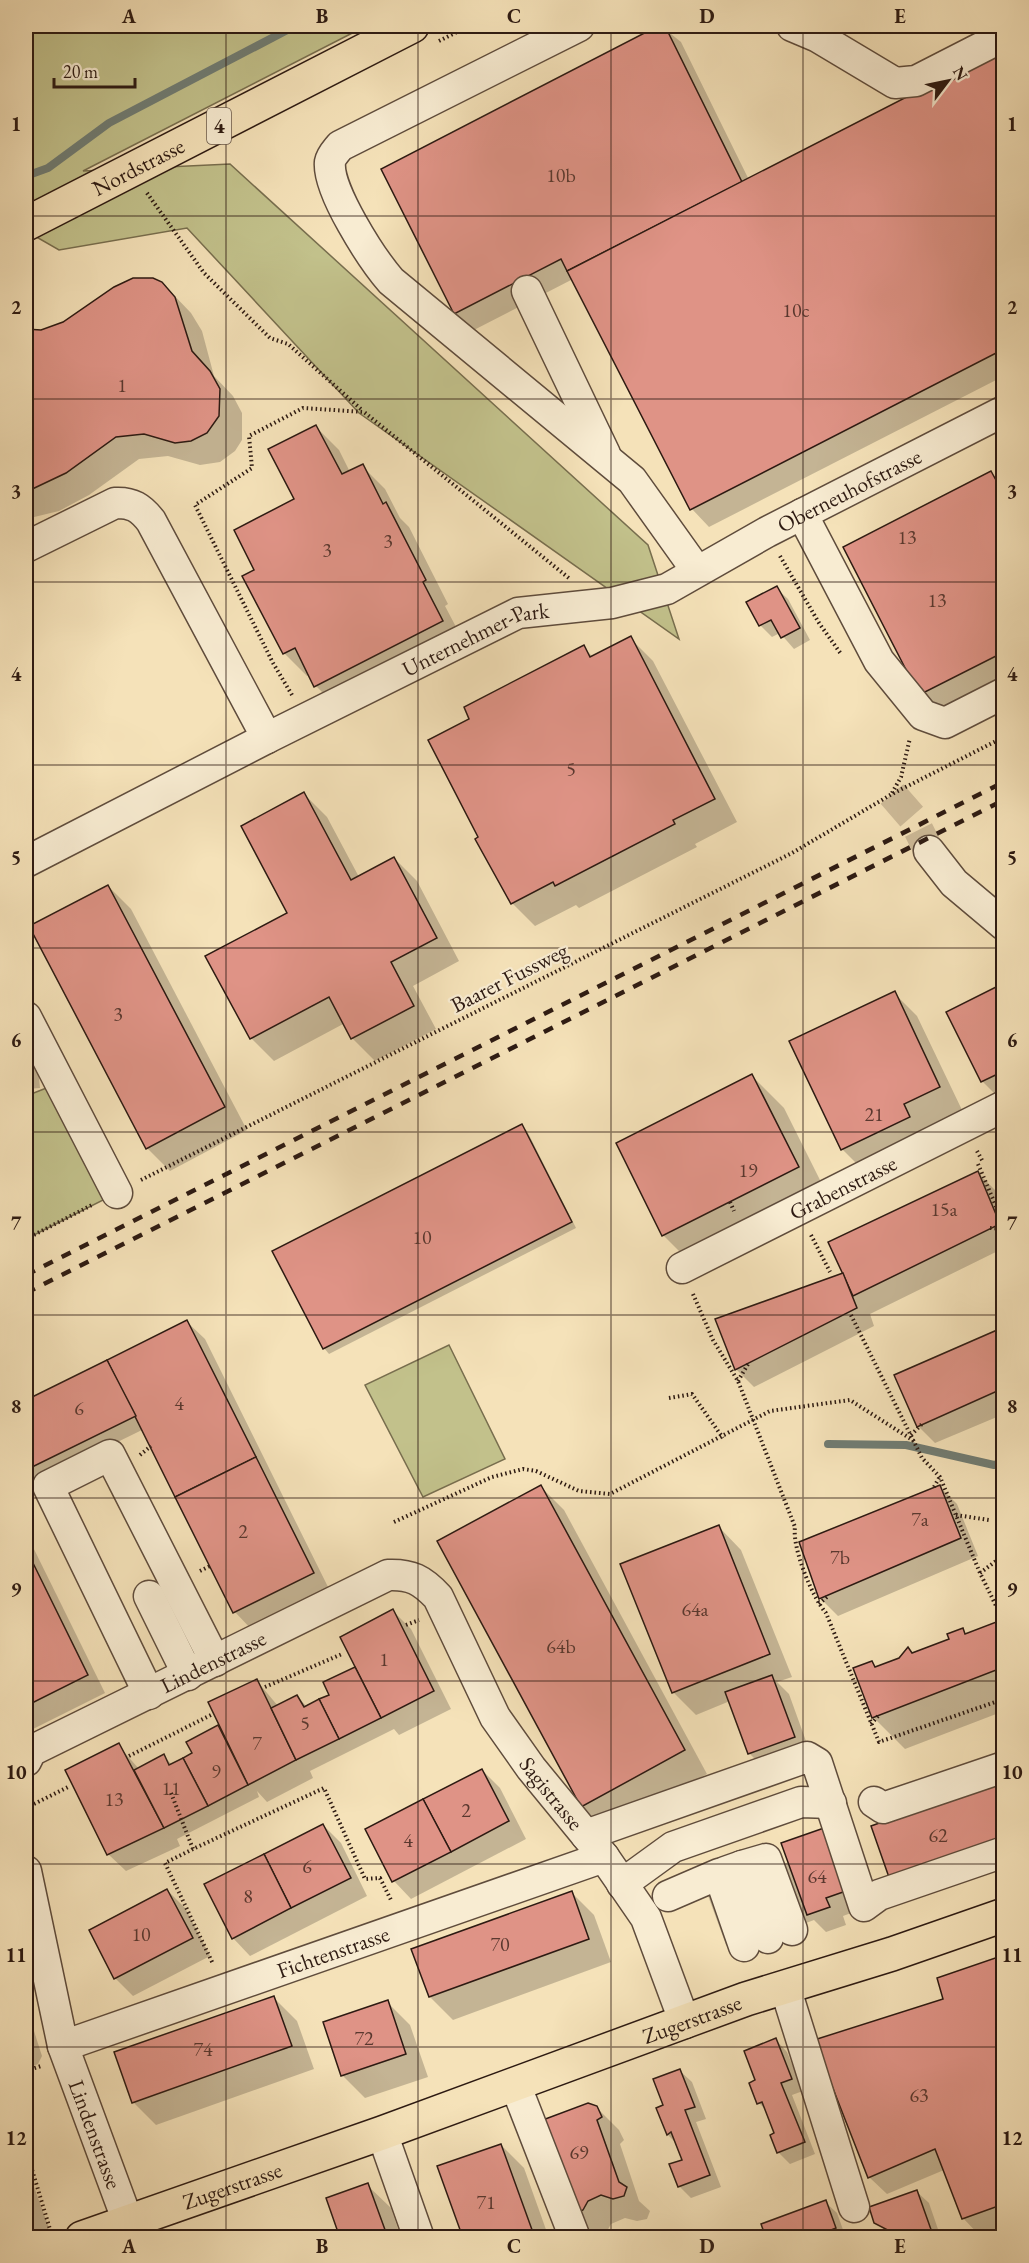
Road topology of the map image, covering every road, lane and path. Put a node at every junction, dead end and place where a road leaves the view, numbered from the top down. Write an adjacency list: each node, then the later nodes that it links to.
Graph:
1 (412, 26): 6 (main road, Nordstrasse / 4)
2 (579, 26): 10 (street)
3 (792, 26): 4 (street)
4 (1004, 36)
5 (146, 192): 9 (path)
6 (26, 224)
7 (527, 291): 10 (street)
8 (1004, 411): 11 (street, Oberneuhofstrasse)
9 (364, 412): 14 (path); 16 (path)
10 (609, 462): 13 (street)
11 (802, 514): 13 (street, Oberneuhofstrasse); 15 (street)
12 (26, 547): 18 (street)
13 (696, 571): 14 (street, Unternehmer-Park)
14 (601, 604): 16 (street, Unternehmer-Park)
15 (1004, 693)
16 (306, 718): 18 (street, Unternehmer-Park)
17 (1004, 737): 25 (path, Baarer Fussweg)
18 (267, 738): 20 (street, Unternehmer-Park)
19 (929, 851): 21 (street)
20 (26, 862)
21 (1004, 925)
22 (26, 1017): 25 (street)
23 (1004, 1106): 26 (street, Grabenstrasse)
24 (978, 1164): 27 (path)
25 (117, 1193): 29 (path, Baarer Fussweg)
26 (798, 1210): 30 (street, Grabenstrasse); 31 (path)
27 (1004, 1227): 28 (path)
28 (990, 1228)
29 (26, 1239)
30 (682, 1268): 34 (path)
31 (830, 1272)
32 (851, 1315): 38 (path)
33 (748, 1364): 34 (path)
34 (738, 1381): 36 (path)
35 (669, 1398): 39 (path)
36 (753, 1420): 39 (path); 40 (path); 51 (path)
37 (922, 1424): 38 (path)
38 (911, 1435): 40 (path)
39 (723, 1438): 45 (path)
40 (915, 1442): 41 (path)
41 (940, 1477): 42 (path); 43 (path)
42 (934, 1487)
43 (956, 1515): 44 (path); 47 (path)
44 (989, 1520)
45 (394, 1522)
46 (1000, 1558): 47 (path)
47 (980, 1573): 52 (path)
48 (407, 1574): 54 (street, Lindenstrasse); 70 (street, Sagistrasse)
49 (828, 1595): 51 (path)
50 (149, 1596): 55 (street)
51 (819, 1604): 61 (path)
52 (1002, 1618)
53 (342, 1654): 56 (path)
54 (215, 1661): 55 (street, Lindenstrasse); 57 (street)
55 (188, 1675): 57 (street, Lindenstrasse)
56 (265, 1688)
57 (149, 1694): 63 (street, Lindenstrasse)
58 (1004, 1699): 61 (path)
59 (211, 1715): 62 (path)
60 (879, 1715): 61 (path)
61 (872, 1724)
62 (129, 1756)
63 (26, 1761)
64 (1004, 1767): 67 (street)
65 (70, 1786): 69 (path)
66 (171, 1793): 71 (path)
67 (874, 1802)
68 (831, 1803): 70 (street, Fichtenstrasse); 72 (street); 75 (street)
69 (26, 1808)
70 (595, 1846): 75 (street, Sagistrasse); 79 (street, Fichtenstrasse)
71 (193, 1849): 79 (path); 81 (path)
72 (1004, 1852)
73 (731, 1870): 73 (street); 76 (street)
74 (26, 1871): 77 (street, Lindenstrasse)
75 (622, 1884): 82 (street, Sagistrasse)
76 (668, 1896)
77 (28, 1903): 83 (street, Lindenstrasse)
78 (1004, 1916): 80 (main road, Zugerstrasse)
79 (404, 1927): 81 (street, Fichtenstrasse)
80 (785, 1987): 82 (main road, Zugerstrasse); 87 (street)
81 (225, 1989): 83 (street, Fichtenstrasse)
82 (685, 2023): 84 (main road, Zugerstrasse)
83 (63, 2046): 88 (street, Lindenstrasse)
84 (515, 2084): 85 (main road, Zugerstrasse); 92 (street)
85 (382, 2133): 88 (main road, Zugerstrasse); 91 (street)
86 (26, 2152): 89 (path)
87 (854, 2207)
88 (128, 2222): 90 (main road, Zugerstrasse)
89 (52, 2238)
90 (82, 2238)
91 (419, 2238)
92 (574, 2238)

